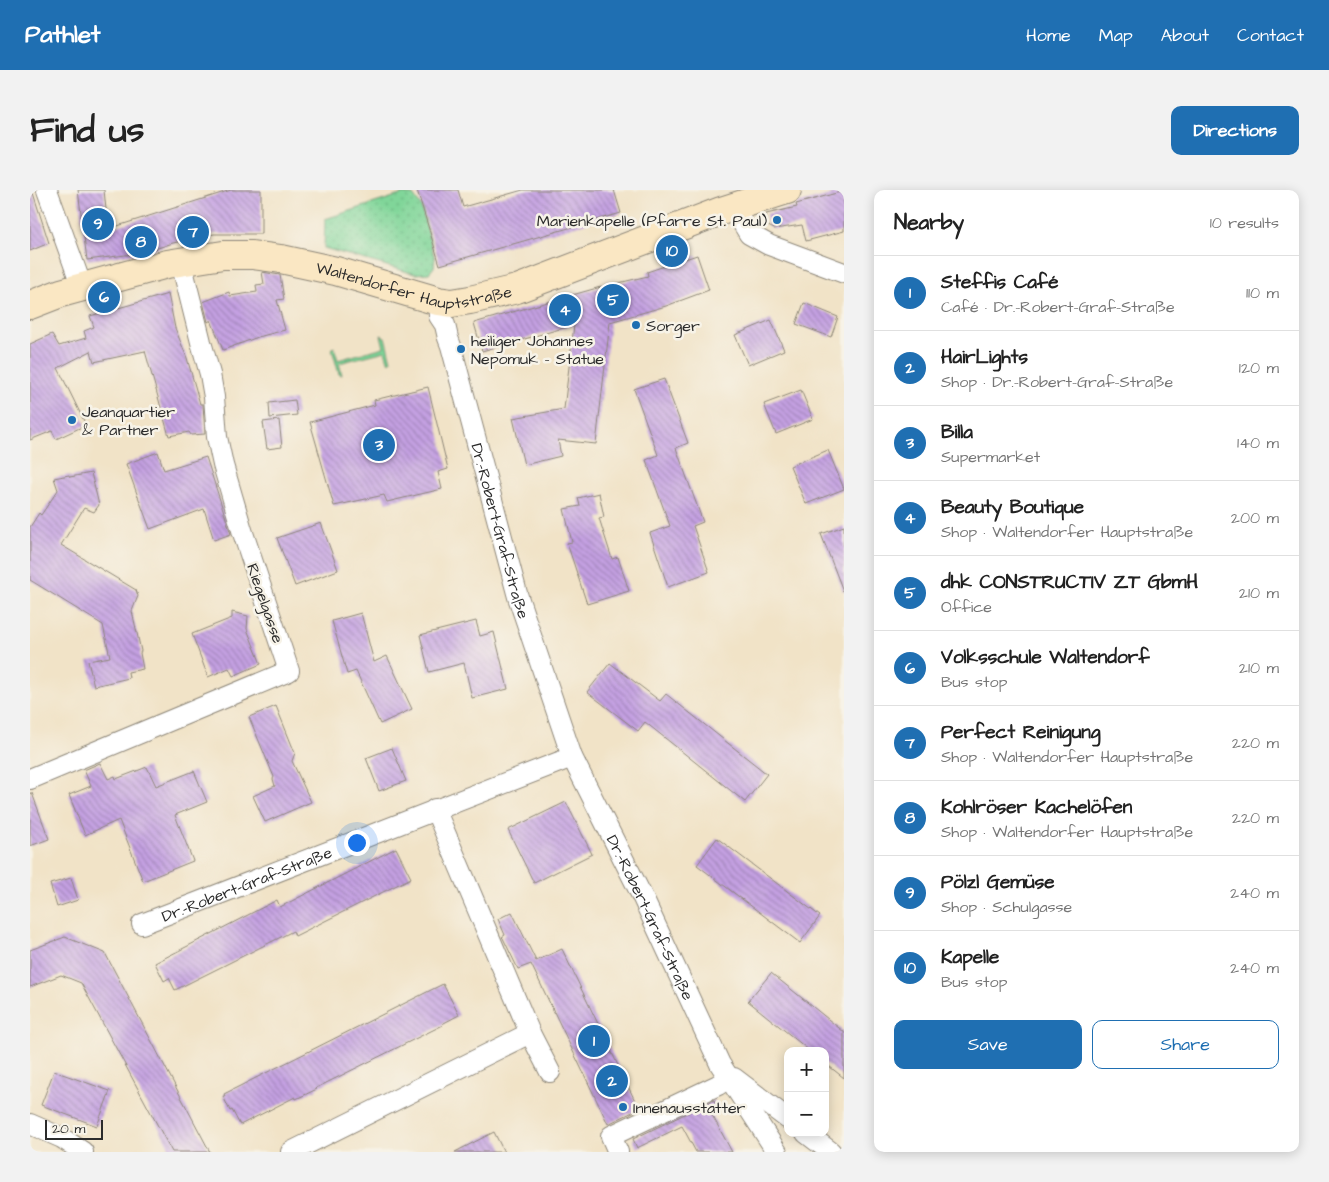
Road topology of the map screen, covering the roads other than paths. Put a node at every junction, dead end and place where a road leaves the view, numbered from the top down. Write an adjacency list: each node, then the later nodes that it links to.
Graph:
1 (47, 190): 6 (street)
2 (787, 190): 3 (main road, Waltendorfer Hauptstraße)
3 (733, 208): 5 (street); 7 (main road, Waltendorfer Hauptstraße)
4 (181, 262): 6 (main road, Waltendorfer Hauptstraße); 7 (main road, Waltendorfer Hauptstraße); 10 (street, Riegelgasse)
5 (844, 273)
6 (82, 288): 8 (main road, Waltendorfer Hauptstraße)
7 (438, 301): 9 (street, Dr.-Robert-Graf-Straße)
8 (30, 305)
9 (572, 757): 11 (street, Dr.-Robert-Graf-Straße); 15 (street, Dr.-Robert-Graf-Straße)
10 (30, 780)
11 (435, 809): 12 (street, Dr.-Robert-Graf-Straße); 13 (street)
12 (142, 924)
13 (530, 1032): 14 (street); 20 (street)
14 (550, 1072)
15 (728, 1078): 16 (street); 21 (street); 22 (street, Dr.-Robert-Graf-Straße)
16 (784, 1116)
17 (30, 1124): 19 (street)
18 (811, 1137): 23 (street)
19 (82, 1152)
20 (291, 1152)
21 (618, 1152)
22 (777, 1152)
23 (831, 1152)

